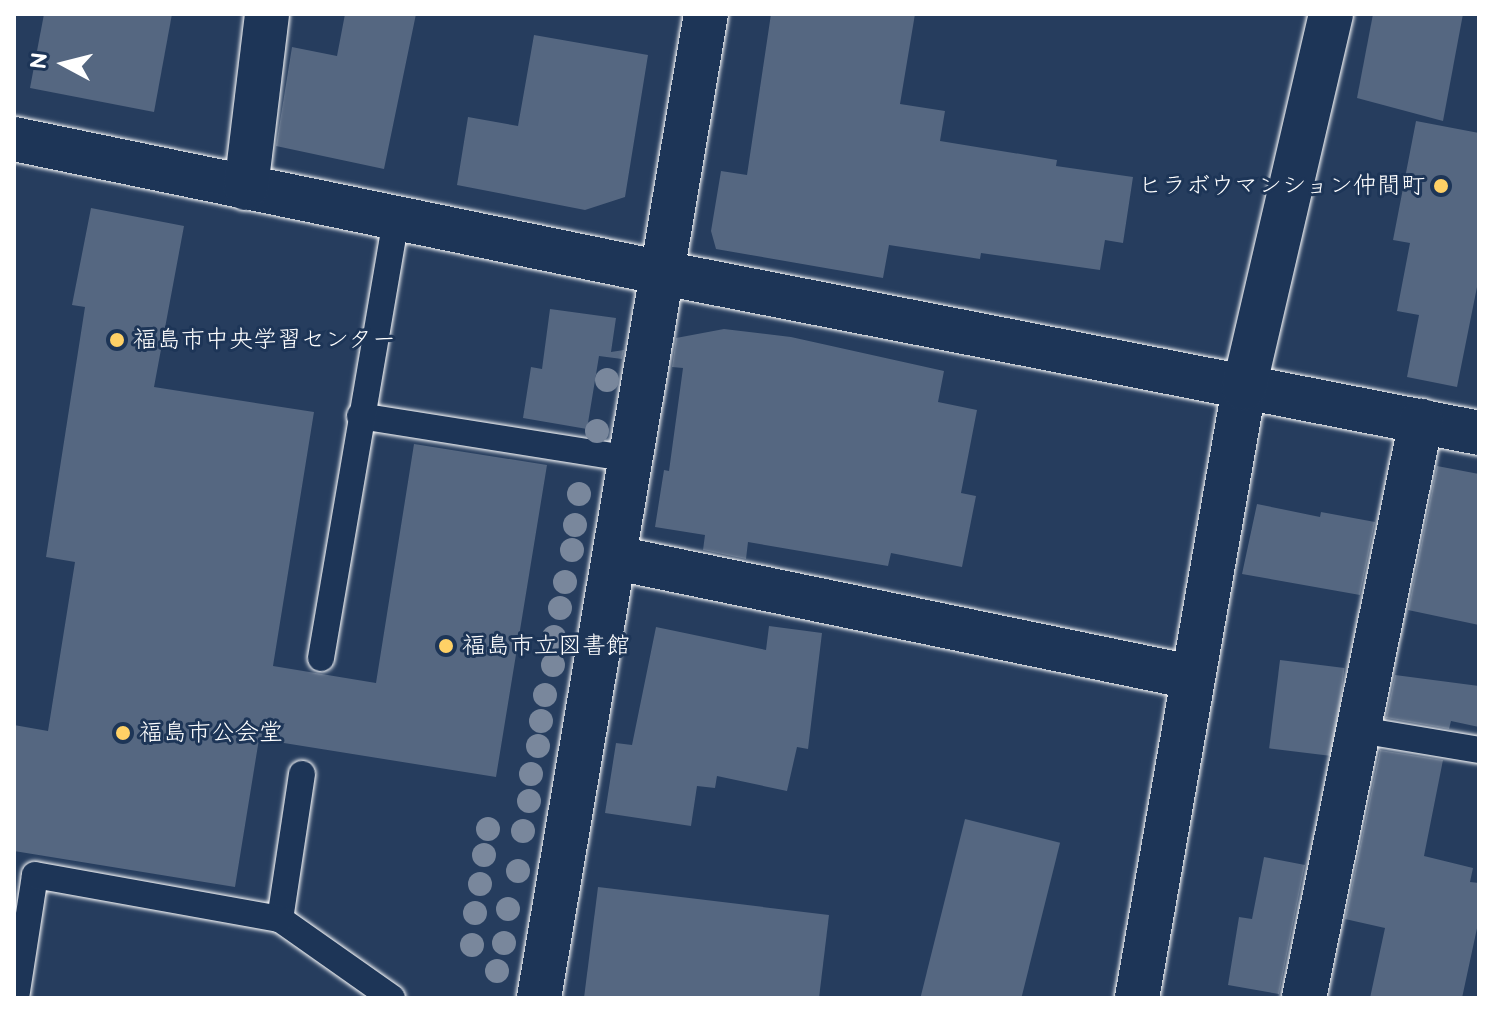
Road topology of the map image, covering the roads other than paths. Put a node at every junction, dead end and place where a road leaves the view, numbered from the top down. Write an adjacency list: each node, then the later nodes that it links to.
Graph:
1 (267, 14): 5 (street)
2 (706, 14): 7 (street)
3 (1331, 14): 8 (street)
4 (14, 139): 5 (street)
5 (246, 188): 6 (street)
6 (396, 218): 7 (street); 9 (lane)
7 (663, 273): 8 (street); 12 (street)
8 (1244, 388): 10 (street); 15 (street)
9 (360, 416): 12 (lane); 14 (lane)
10 (1421, 421): 11 (street); 16 (street)
11 (1479, 433)
12 (632, 459): 13 (street)
13 (616, 558): 15 (street); 22 (street)
14 (321, 658)
15 (1191, 677): 23 (street)
16 (1360, 730): 17 (lane); 24 (street)
17 (1479, 750)
18 (302, 774): 19 (lane)
19 (280, 919): 20 (lane); 21 (lane)
20 (16, 998)
21 (392, 998)
22 (539, 998)
23 (1137, 998)
24 (1304, 998)

